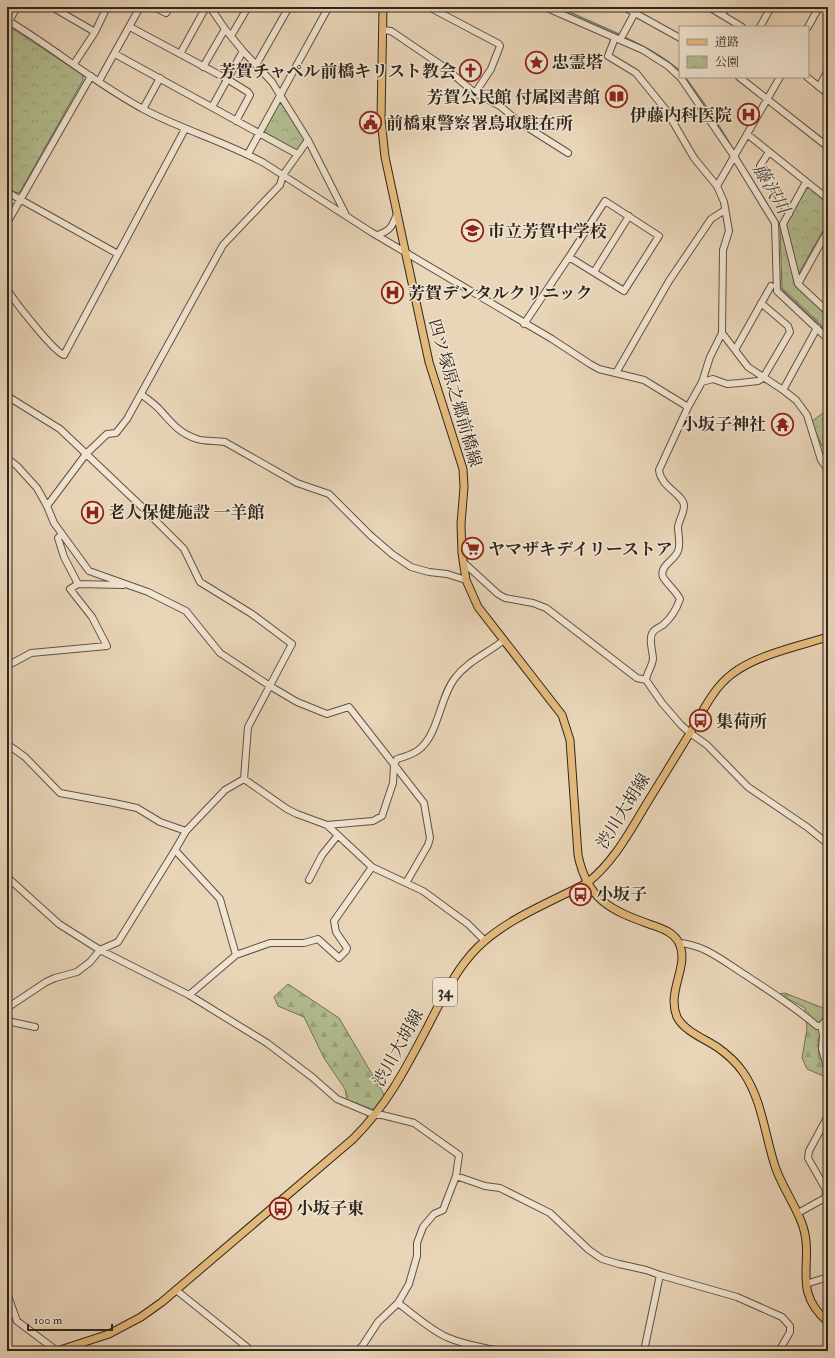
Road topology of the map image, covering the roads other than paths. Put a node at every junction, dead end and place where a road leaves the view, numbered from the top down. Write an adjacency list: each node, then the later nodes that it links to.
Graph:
1 (17, 7): 23 (street)
2 (52, 7): 20 (street)
3 (107, 7): 30 (street)
4 (140, 7): 27 (street)
5 (154, 7): 6 (street)
6 (170, 7)
7 (206, 7): 36 (street)
8 (210, 7): 28 (street)
9 (248, 7): 31 (street)
10 (288, 7): 38 (street)
11 (333, 7): 53 (street)
12 (383, 7): 29 (main road, 四ツ塚原之郷前橋線)
13 (429, 7): 51 (street)
14 (545, 7): 33 (street)
15 (624, 7): 21 (street)
16 (709, 7): 22 (street)
17 (726, 7): 22 (street)
18 (772, 7): 25 (street)
19 (819, 7): 26 (street)
20 (60, 9): 30 (street)
21 (636, 10): 32 (street); 33 (street)
22 (722, 14): 24 (street)
23 (8, 22): 37 (street)
24 (740, 26)
25 (761, 26)
26 (809, 26)
27 (130, 27): 35 (street); 36 (street)
28 (225, 29): 31 (street); 39 (street)
29 (384, 30): 51 (street); 75 (main road, 四ツ塚原之郷前橋線)
30 (95, 32): 37 (street)
31 (231, 36): 34 (street)
32 (679, 37)
33 (618, 39): 42 (street); 70 (street)
34 (243, 51): 38 (street); 48 (street)
35 (115, 54): 43 (street); 49 (street)
36 (180, 54): 39 (street)
37 (74, 64): 41 (street)
38 (256, 65): 53 (street)
39 (203, 67): 48 (street)
40 (828, 70): 50 (street)
41 (91, 76): 49 (street); 72 (street)
42 (679, 76)
43 (160, 78): 55 (street); 56 (street)
44 (681, 78): 67 (street)
45 (740, 78): 54 (street)
46 (779, 78): 54 (street)
47 (808, 78): 50 (street)
48 (227, 79): 55 (street); 57 (street)
49 (99, 81): 56 (street)
50 (819, 87): 52 (street)
51 (475, 93): 64 (street)
52 (828, 94)
53 (281, 95): 59 (street); 61 (street)
54 (768, 100): 60 (street); 62 (street)
55 (212, 107): 57 (street)
56 (144, 109): 58 (street)
57 (236, 121): 59 (street)
58 (186, 129): 65 (street); 83 (street)
59 (260, 133): 65 (street); 66 (street)
60 (747, 134): 63 (street); 67 (street)
61 (308, 140): 66 (street); 77 (street)
62 (828, 147)
63 (769, 152): 69 (street); 76 (street)
64 (568, 153)
65 (248, 154): 68 (street)
66 (296, 154): 68 (street)
67 (734, 156): 70 (street); 92 (street)
68 (283, 175): 77 (street); 100 (street)
69 (806, 182): 73 (street); 76 (street)
70 (717, 186): 74 (street)
71 (7, 192): 72 (street)
72 (20, 199): 79 (street); 83 (street)
73 (828, 199)
74 (725, 210): 93 (street); 96 (street)
75 (398, 214): 81 (street); 82 (main road, 四ツ塚原之郷前橋線)
76 (789, 214): 86 (street)
77 (346, 215): 81 (street)
78 (629, 216): 84 (street); 85 (street); 85 (street)
79 (7, 223)
80 (828, 230): 86 (street)
81 (377, 235): 82 (street)
82 (406, 251): 91 (street); 108 (main road, 四ツ塚原之郷前橋線)
83 (118, 254): 88 (street)
84 (569, 257): 85 (street); 91 (street)
85 (594, 272)
86 (798, 284): 90 (street)
87 (771, 286): 89 (street)
88 (7, 289)
89 (761, 303): 95 (street); 97 (street)
90 (828, 311)
91 (524, 324): 96 (street)
92 (817, 328): 94 (street); 99 (street)
93 (722, 333): 95 (street); 98 (street)
94 (828, 339)
95 (734, 350): 97 (street)
96 (616, 373): 102 (street)
97 (763, 378): 98 (street); 99 (street)
98 (702, 382): 102 (street)
99 (783, 390): 105 (street)
100 (141, 394): 103 (street); 109 (street)
101 (7, 396): 103 (street)
102 (688, 407): 115 (street)
103 (86, 454): 106 (street); 116 (street)
104 (7, 458): 106 (street)
105 (828, 470)
106 (47, 506): 107 (street)
107 (62, 535): 110 (street); 111 (street)
108 (463, 562): 109 (main road, 四ツ塚原之郷前橋線); 115 (street)
109 (466, 580): 113 (main road, 四ツ塚原之郷前橋線)
110 (78, 584): 111 (street); 114 (street)
111 (131, 586): 116 (street)
112 (828, 637): 117 (main road, 渋川大胡線 / 34)
113 (504, 640): 119 (street); 130 (main road, 四ツ塚原之郷前橋線)
114 (7, 666)
115 (646, 680): 117 (street)
116 (270, 686): 119 (street); 120 (street)
117 (690, 733): 124 (street); 130 (main road, 渋川大胡線 / 34)
118 (7, 744): 122 (street)
119 (394, 765): 121 (street); 129 (street)
120 (244, 779): 121 (street); 122 (street)
121 (327, 824): 123 (street)
122 (186, 831): 125 (street)
123 (338, 835): 126 (street); 128 (street)
124 (828, 844)
125 (175, 850): 133 (street); 134 (street)
126 (372, 867): 129 (street); 134 (street)
127 (7, 877): 133 (street)
128 (309, 880)
129 (406, 883): 131 (street)
130 (588, 883): 131 (main road, 渋川大胡線 / 34); 132 (main road, 四ツ塚原之郷前橋線)
131 (485, 941): 143 (main road, 渋川大胡線 / 34)
132 (679, 943): 139 (street); 146 (main road)
133 (100, 950): 135 (street); 136 (street)
134 (236, 955): 135 (street)
135 (188, 995): 143 (street)
136 (7, 1008)
137 (828, 1020): 139 (street)
138 (7, 1021): 140 (street)
139 (821, 1026): 141 (street)
140 (35, 1027)
141 (825, 1035): 142 (street)
142 (828, 1070)
143 (375, 1115): 145 (street); 150 (main road, 渋川大胡線 / 34)
144 (828, 1116): 146 (street)
145 (456, 1176): 147 (street); 152 (street)
146 (798, 1213): 149 (main road)
147 (660, 1275): 159 (street); 160 (street)
148 (828, 1278): 149 (street)
149 (806, 1284): 153 (main road)
150 (176, 1290): 154 (main road, 渋川大胡線 / 34); 156 (street)
151 (7, 1293): 155 (street)
152 (398, 1303): 157 (street); 158 (street)
153 (828, 1322)
154 (66, 1350): 155 (main road, 渋川大胡線 / 34)
155 (57, 1351)
156 (252, 1351)
157 (357, 1351)
158 (498, 1351)
159 (644, 1351)
160 (779, 1351)

